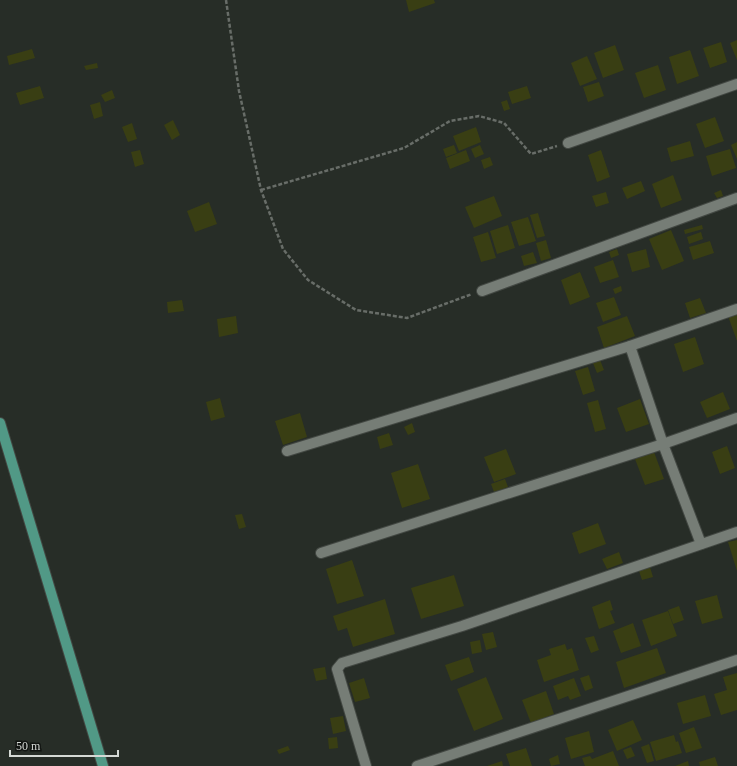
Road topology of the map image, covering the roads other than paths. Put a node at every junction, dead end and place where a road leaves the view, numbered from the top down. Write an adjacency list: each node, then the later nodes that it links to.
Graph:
1 (737, 84): 2 (street)
2 (568, 143)
3 (737, 198): 4 (street)
4 (482, 291)
5 (737, 309): 6 (street)
6 (630, 346): 9 (street); 10 (street)
7 (737, 418): 9 (street)
8 (0, 423): 15 (main road)
9 (663, 444): 12 (street); 13 (street)
10 (287, 451)
11 (737, 532): 12 (street)
12 (701, 544): 16 (street)
13 (321, 553)
14 (737, 660): 17 (street)
15 (103, 766)
16 (366, 766)
17 (417, 766)

